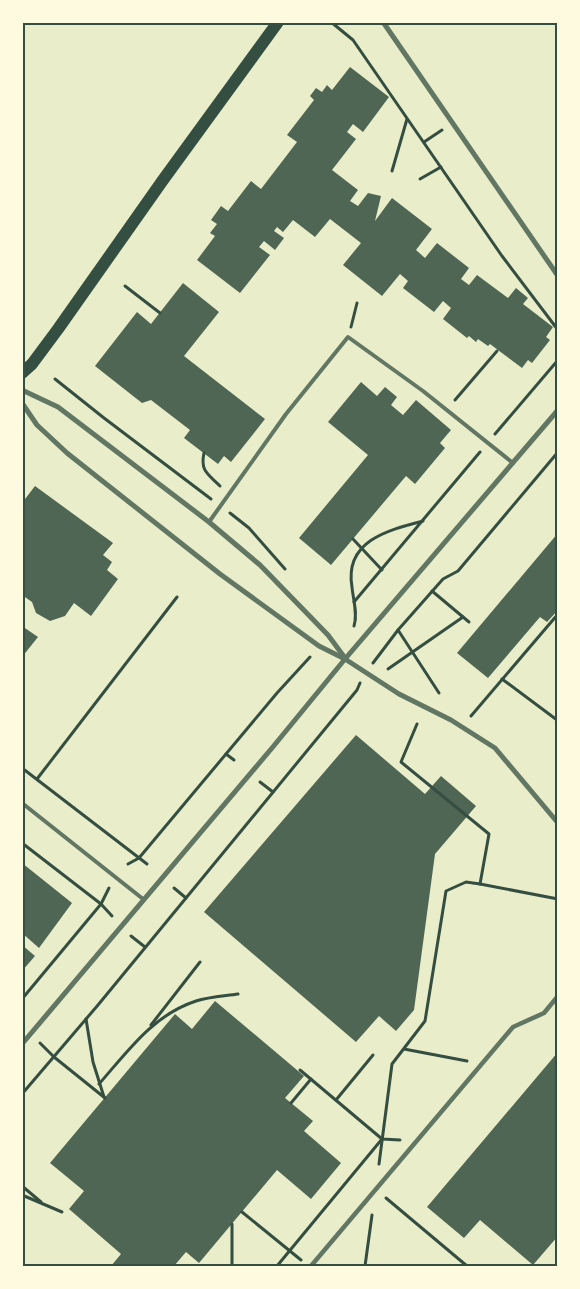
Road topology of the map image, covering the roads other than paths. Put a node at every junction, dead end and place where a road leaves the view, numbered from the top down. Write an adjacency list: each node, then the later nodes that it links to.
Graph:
1 (278, 22): 4 (main road)
2 (383, 22): 3 (street)
3 (558, 276)
4 (22, 373)
5 (22, 390): 9 (street)
6 (22, 403): 10 (street)
7 (558, 410): 8 (street)
8 (513, 463): 9 (lane); 10 (street)
9 (209, 522): 10 (street)
10 (345, 659): 12 (street); 13 (street)
11 (22, 803): 13 (lane)
12 (558, 824)
13 (144, 899): 15 (street)
14 (558, 996): 16 (street)
15 (22, 1044)
16 (311, 1266)

